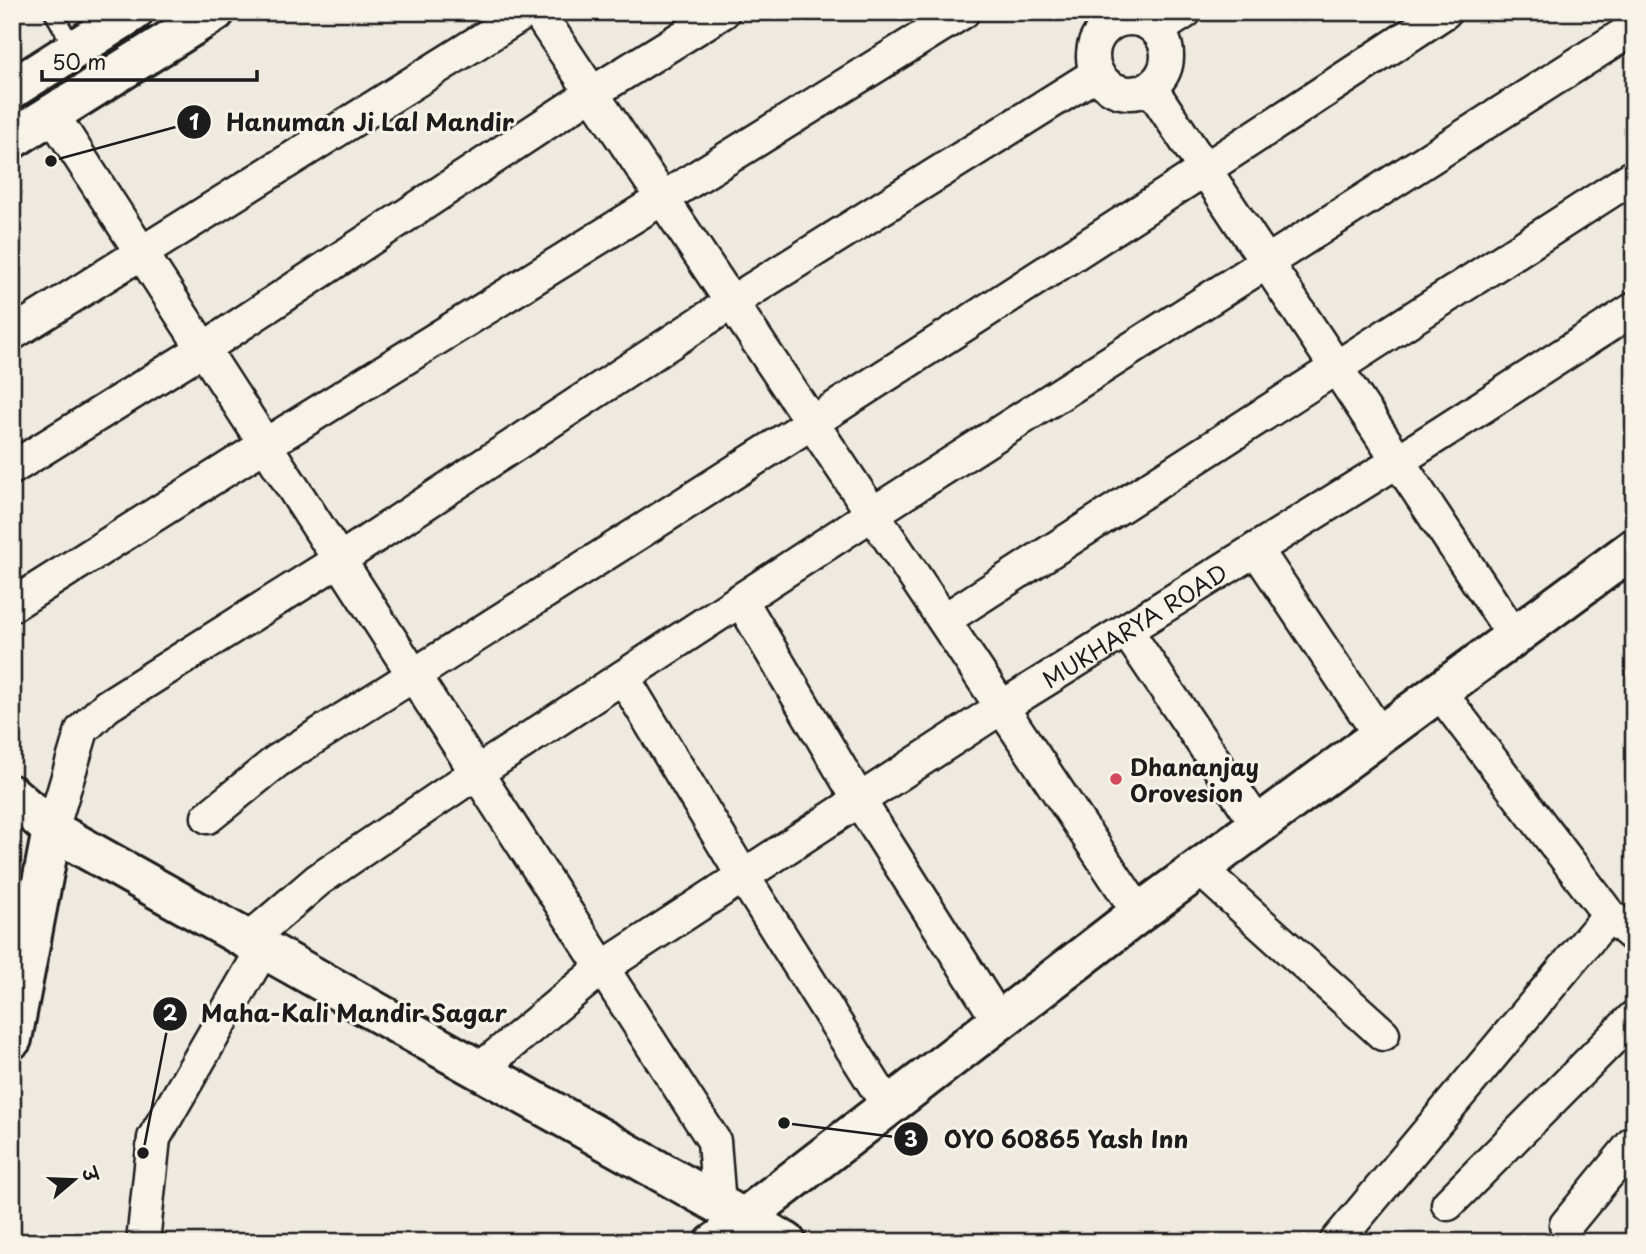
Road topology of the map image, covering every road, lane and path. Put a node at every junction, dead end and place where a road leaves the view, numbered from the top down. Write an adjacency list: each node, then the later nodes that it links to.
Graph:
1 (53, 12): 13 (lane)
2 (133, 12): 13 (main road)
3 (215, 12): 18 (main road)
4 (526, 12): 23 (street)
5 (538, 12): 17 (street)
6 (723, 12): 17 (street)
7 (963, 12): 22 (street)
8 (1185, 12): 12 (street)
9 (1445, 12): 20 (street)
10 (1105, 18): 12 (street); 14 (street)
11 (1634, 28): 24 (street)
12 (1157, 30): 15 (street)
13 (74, 49): 16 (main road)
14 (1096, 74): 15 (street); 25 (street)
15 (1151, 88): 20 (street)
16 (12, 89)
17 (593, 93): 22 (street); 28 (street)
18 (52, 114): 19 (main road); 23 (street)
19 (12, 139)
20 (1205, 170): 24 (street); 30 (street)
21 (1634, 176): 29 (street)
22 (662, 198): 25 (street); 31 (street)
23 (141, 253): 27 (street); 28 (street)
24 (1266, 262): 29 (street); 34 (street)
25 (732, 302): 30 (street); 37 (street)
26 (1634, 309): 32 (street, MUKHARYA ROAD)
27 (12, 334)
28 (203, 349): 31 (street); 33 (street)
29 (1337, 369): 32 (street); 40 (street)
30 (812, 423): 34 (street); 43 (street)
31 (265, 445): 37 (street); 39 (street)
32 (1398, 461): 36 (street, MUKHARYA ROAD); 42 (street)
33 (12, 468)
34 (872, 514): 38 (street); 40 (street)
35 (1634, 548): 42 (main road)
36 (1256, 549): 41 (street, MUKHARYA ROAD); 47 (street)
37 (339, 560): 43 (street); 53 (street)
38 (741, 600): 44 (street); 50 (street)
39 (12, 606)
40 (944, 620): 46 (street)
41 (1126, 630): 46 (street, MUKHARYA ROAD); 52 (street)
42 (1514, 636): 45 (main road)
43 (414, 676): 48 (street); 51 (street)
44 (623, 677): 48 (street); 55 (street)
45 (1439, 691): 47 (main road); 57 (street)
46 (1002, 708): 50 (street, MUKHARYA ROAD); 56 (street)
47 (1380, 735): 52 (main road)
48 (476, 772): 59 (street); 61 (street)
49 (12, 795): 53 (main road)
50 (859, 800): 55 (street, MUKHARYA ROAD); 63 (street)
51 (208, 817)
52 (1258, 825): 54 (main road)
53 (52, 831): 59 (main road); 60 (main road)
54 (1199, 868): 56 (main road); 64 (street)
55 (743, 876): 61 (street, MUKHARYA ROAD); 67 (street)
56 (1139, 913): 63 (main road)
57 (1609, 915): 58 (street); 75 (street)
58 (1634, 936)
59 (255, 944): 66 (main road); 72 (street)
60 (20, 961): 65 (main road)
61 (602, 968): 66 (street, MUKHARYA ROAD); 70 (street)
62 (1634, 1017): 69 (street)
63 (999, 1021): 67 (main road)
64 (1383, 1034)
65 (12, 1039)
66 (479, 1070): 70 (main road)
67 (888, 1106): 70 (main road)
68 (1634, 1142): 71 (street)
69 (1448, 1205)
70 (731, 1211): 73 (street); 74 (main road)
71 (1566, 1225)
72 (143, 1242)
73 (711, 1242)
74 (786, 1242)
75 (1336, 1242)

